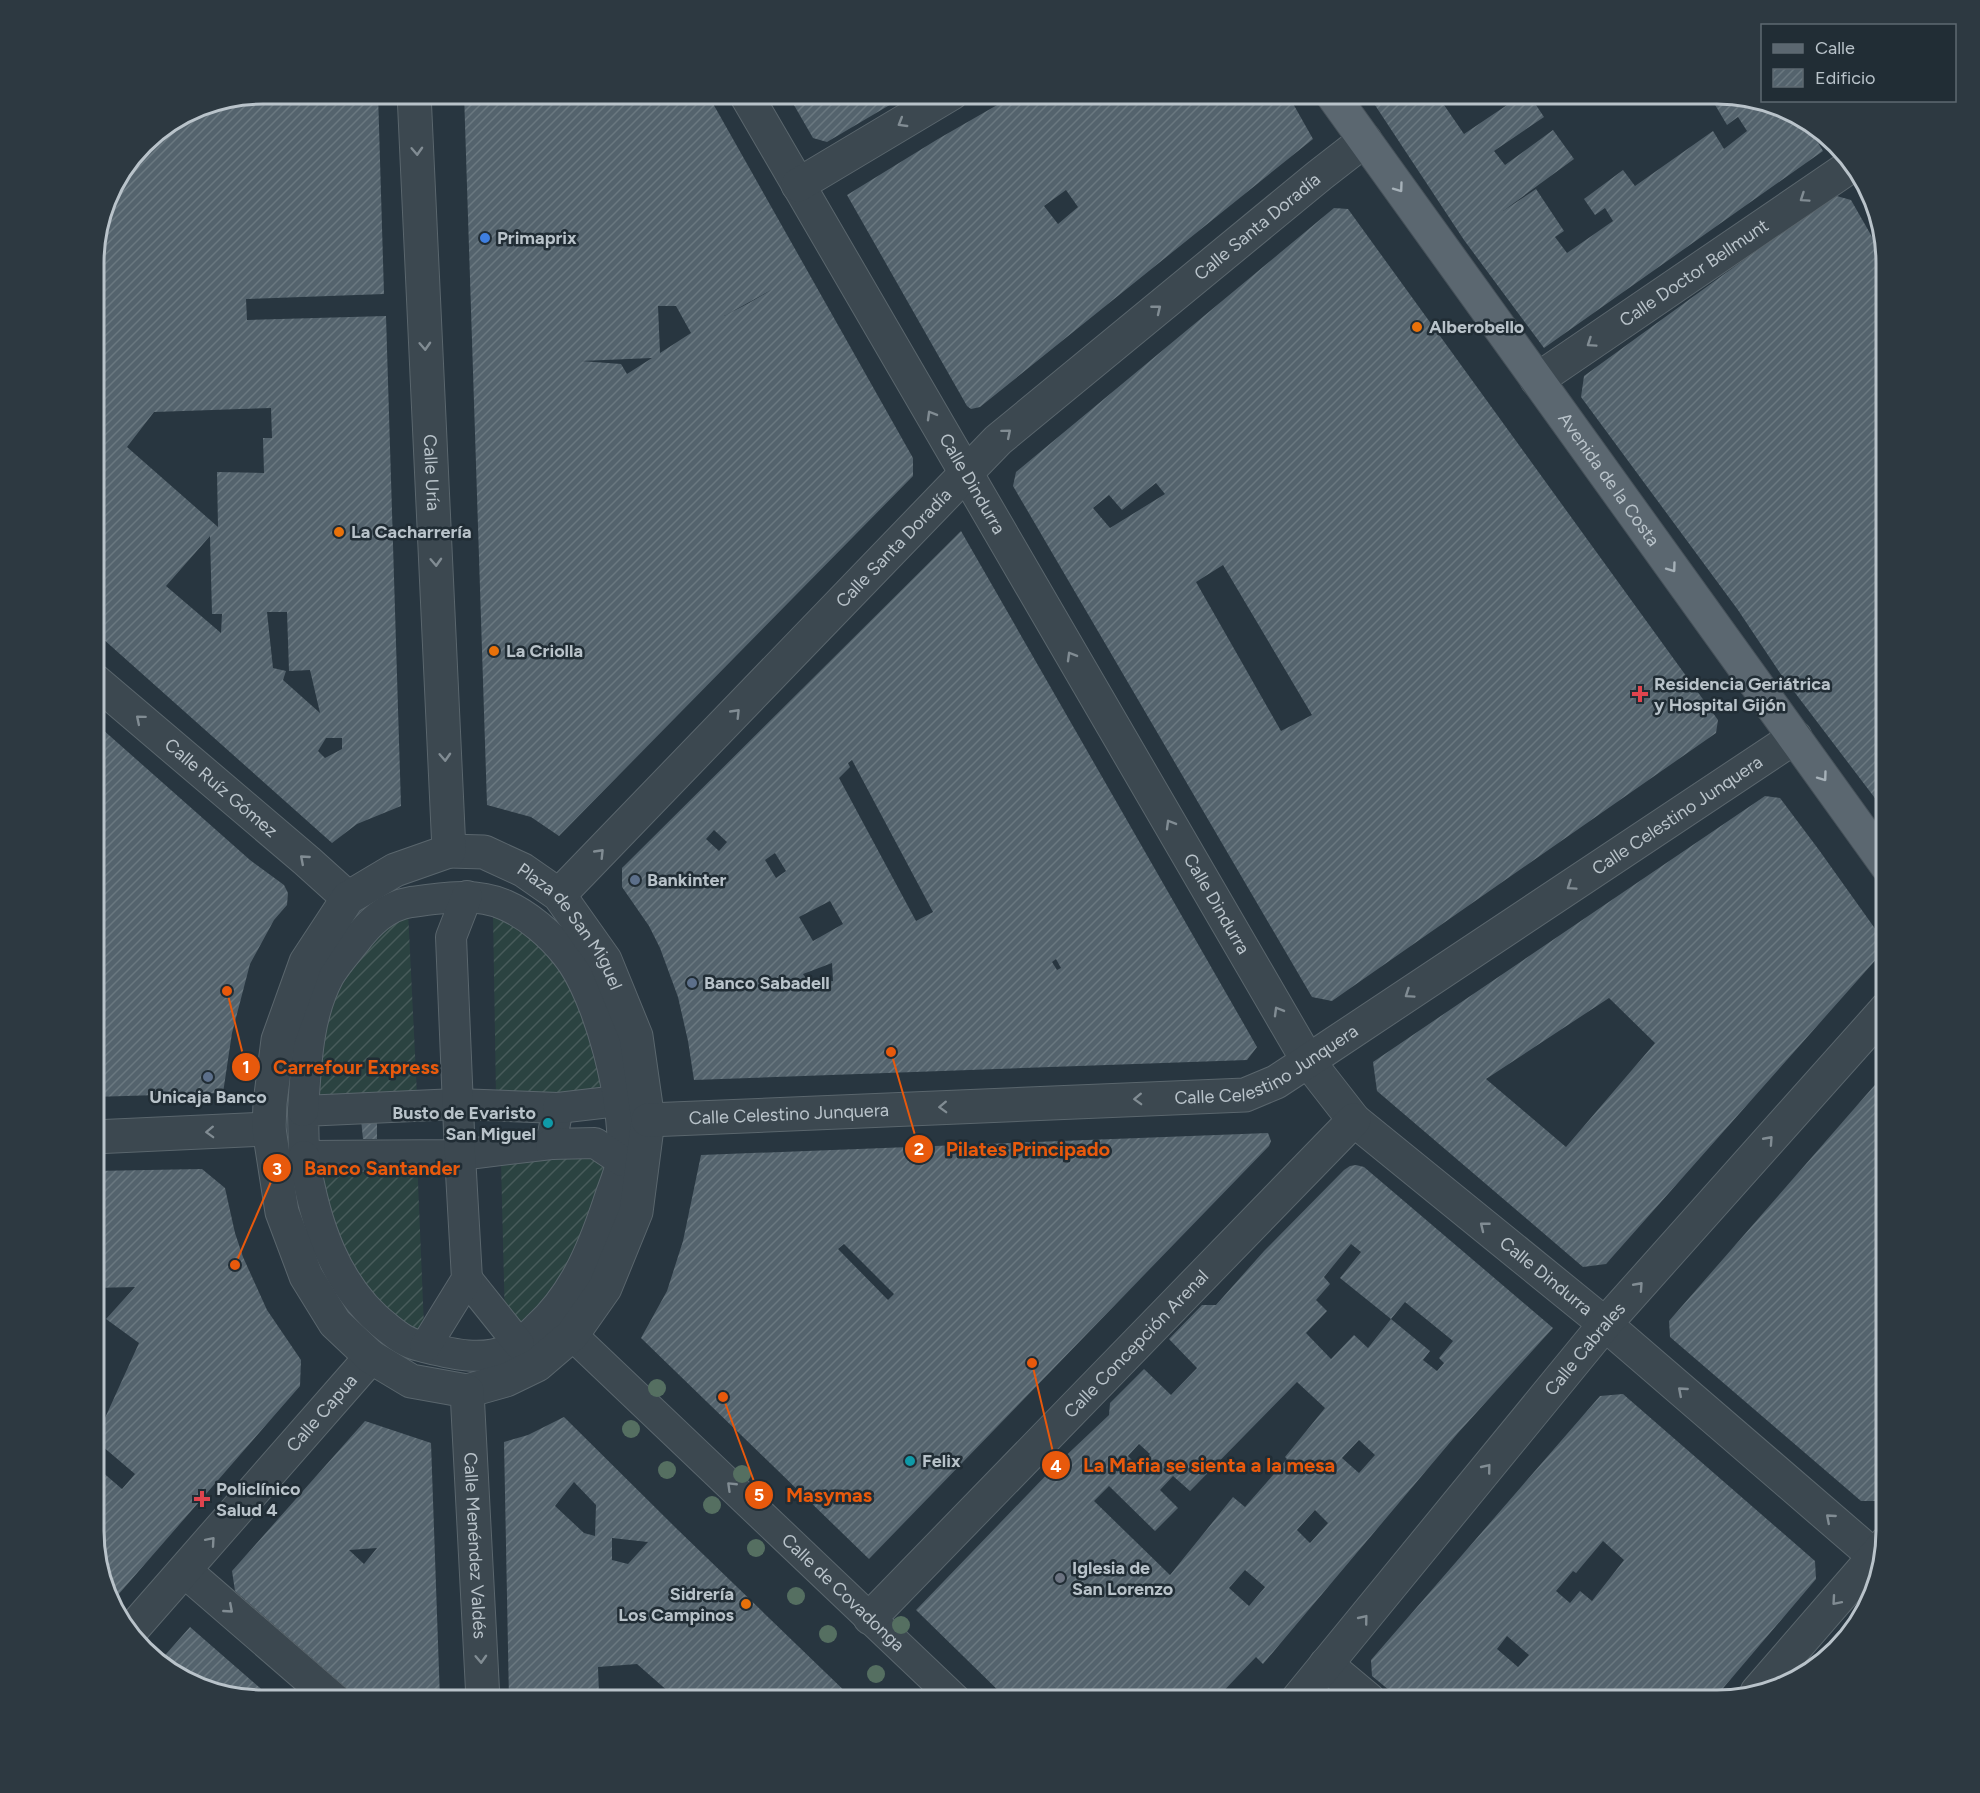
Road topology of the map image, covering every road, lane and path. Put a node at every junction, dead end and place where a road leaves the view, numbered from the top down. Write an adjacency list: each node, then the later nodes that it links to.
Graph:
1 (415, 104): 12 (street, Calle Uría, one-way to 12)
2 (751, 104): 7 (street, Calle Dindurra)
3 (933, 104): 7 (street, one-way to 7)
4 (1339, 104): 5 (main road, Avenida de la Costa)
5 (1365, 141): 8 (main road, Avenida de la Costa, one-way to 8); 9 (street, Calle Santa Doradía, one-way to 5)
6 (1846, 169): 8 (street, Calle Doctor Bellmunt, one-way to 8)
7 (798, 184): 9 (street, Calle Dindurra, one-way to 7)
8 (1537, 380): 11 (main road, Avenida de la Costa, one-way to 11)
9 (966, 474): 14 (street, Calle Santa Doradía, one-way to 9); 18 (street, Calle Dindurra, one-way to 9)
10 (104, 688): 16 (street, Calle Ruíz Gómez, one-way to 10)
11 (1795, 737): 13 (main road, Avenida de la Costa, one-way to 13); 18 (street, Calle Celestino Junquera, one-way to 18)
12 (449, 851): 14 (street, Plaza de San Miguel); 16 (street, Plaza de San Miguel)
13 (1876, 851)
14 (560, 895): 23 (street, Plaza de San Miguel)
15 (467, 896): 19 (street, Plaza de San Miguel); 20 (street); 22 (street, Plaza de San Miguel)
16 (348, 898): 25 (street, Plaza de San Miguel)
17 (1876, 1020): 32 (street, Calle Cabrales, one-way to 17)
18 (1308, 1061): 23 (street, Calle Celestino Junquera, one-way to 23); 24 (street, Calle Dindurra)
19 (618, 1101): 21 (street); 30 (street, Plaza de San Miguel)
20 (457, 1104): 21 (street); 22 (street); 28 (street)
21 (558, 1108): 27 (street)
22 (303, 1111): 29 (street, Plaza de San Miguel)
23 (648, 1120): 33 (street, Plaza de San Miguel)
24 (1354, 1120): 32 (street, Calle Dindurra, one-way to 24); 41 (street, Calle Concepción Arenal)
25 (269, 1129): 26 (street, one-way to 26); 36 (street, Plaza de San Miguel)
26 (104, 1136)
27 (551, 1144): 28 (street); 30 (street)
28 (459, 1155): 29 (street); 31 (street)
29 (304, 1156): 35 (street, Plaza de San Miguel)
30 (622, 1161): 34 (street)
31 (467, 1279): 34 (street); 35 (street)
32 (1605, 1324): 38 (street, Calle Dindurra, one-way to 32); 43 (street, Calle Cabrales, one-way to 32)
33 (572, 1335): 37 (street, Plaza de San Miguel); 41 (street, Calle de Covadonga, one-way to 33)
34 (519, 1344): 35 (street)
35 (416, 1345)
36 (371, 1357): 37 (street, Plaza de San Miguel); 40 (street, Calle Capua, one-way to 36)
37 (467, 1391): 46 (street, Calle Menéndez Valdés, one-way to 46)
38 (1875, 1545)
39 (1874, 1556): 44 (street, one-way to 44)
40 (185, 1570): 42 (street, Calle Capua); 45 (street, one-way to 45)
41 (870, 1618): 47 (street, Calle de Covadonga)
42 (136, 1626)
43 (1326, 1664): 48 (street, Calle Cabrales); 49 (street)
44 (1766, 1682)
45 (313, 1690)
46 (482, 1690)
47 (946, 1690)
48 (1304, 1690)
49 (1357, 1690)

